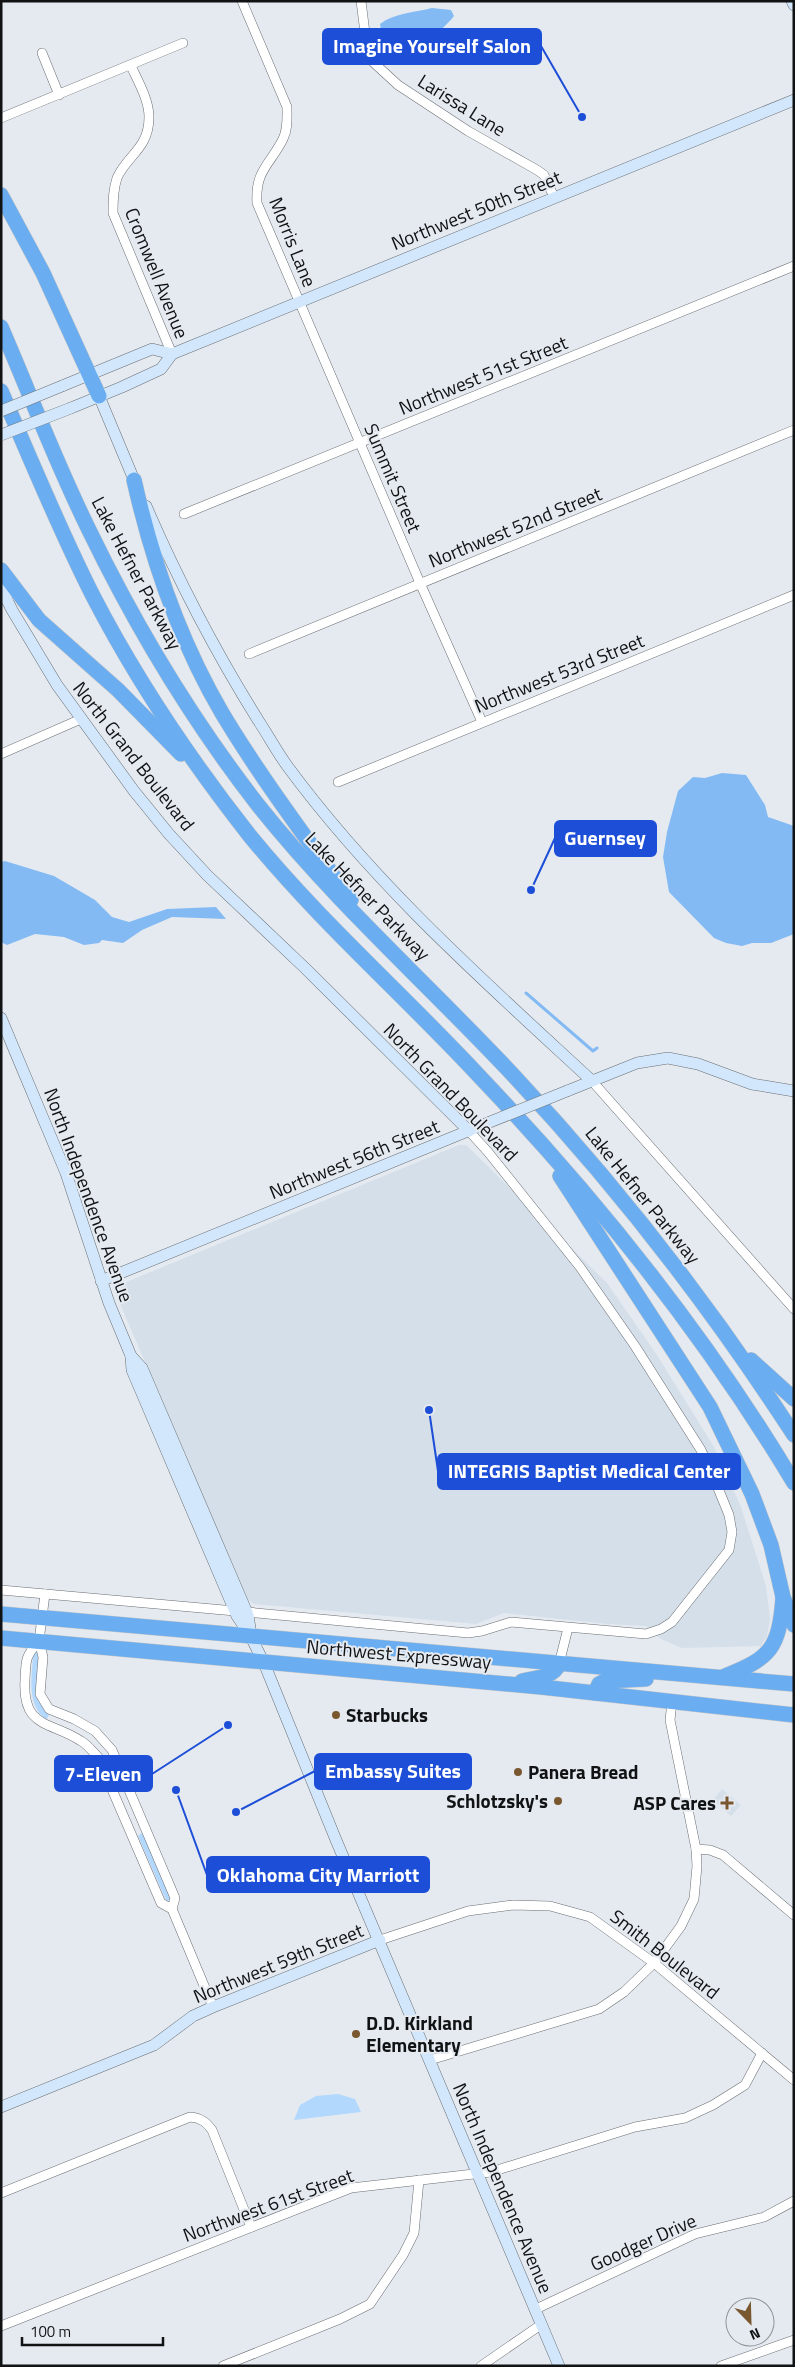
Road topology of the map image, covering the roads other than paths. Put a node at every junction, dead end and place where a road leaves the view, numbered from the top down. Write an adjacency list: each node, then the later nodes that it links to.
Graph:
1 (242, 1): 14 (street, Morris Lane)
2 (362, 1): 12 (street, Larissa Lane)
3 (792, 1): 4 (street)
4 (794, 5)
5 (183, 43): 7 (street)
6 (42, 53): 8 (street)
7 (131, 66): 8 (street); 16 (street, Cromwell Avenue)
8 (58, 95): 10 (street)
9 (794, 100): 12 (street, Northwest 50th Street)
10 (1, 118)
11 (1, 196): 17 (highway)
12 (554, 197): 14 (street, Northwest 50th Street)
13 (794, 266): 23 (street, Northwest 51st Street)
14 (299, 302): 16 (street, Northwest 50th Street); 23 (street, Summit Street)
15 (1, 327): 37 (highway, Lake Hefner Parkway)
16 (172, 354): 17 (street); 19 (street, Northwest 50th Street)
17 (90, 374): 19 (highway); 20 (street, bridge)
18 (1, 391): 36 (highway)
19 (100, 396): 22 (street, Northwest 50th Street, bridge); 24 (street)
20 (1, 411)
21 (794, 430): 27 (street, Northwest 52nd Street)
22 (1, 435)
23 (361, 443): 25 (street, Northwest 51st Street); 27 (street, Summit Street)
24 (134, 480): 37 (highway); 40 (street)
25 (184, 514)
26 (1, 570): 36 (highway)
27 (420, 583): 31 (street, Northwest 52nd Street); 33 (street, Summit Street)
28 (1, 588): 30 (street, North Grand Boulevard)
29 (794, 595): 33 (street, Northwest 53rd Street)
30 (6, 609): 32 (street, North Grand Boulevard)
31 (249, 654)
32 (81, 719): 34 (street); 42 (street, North Grand Boulevard)
33 (482, 722): 35 (street, Northwest 53rd Street)
34 (1, 754)
35 (338, 782)
36 (213, 787): 43 (highway)
37 (382, 944): 46 (highway, Lake Hefner Parkway)
38 (1, 1018): 39 (street, North Independence Avenue)
39 (5, 1036): 44 (street, North Independence Avenue)
40 (592, 1081): 41 (street, Northwest 56th Street); 42 (street, Northwest 56th Street, bridge); 45 (street)
41 (794, 1091)
42 (469, 1131): 44 (street, Northwest 56th Street); 59 (street, North Grand Boulevard)
43 (532, 1132): 50 (highway); 53 (highway)
44 (101, 1281): 47 (street, North Independence Avenue)
45 (794, 1309)
46 (733, 1344): 48 (highway); 49 (highway, Lake Hefner Parkway)
47 (131, 1356): 54 (street, North Independence Avenue); 55 (street, North Independence Avenue)
48 (794, 1399)
49 (794, 1435)
50 (794, 1483)
51 (1, 1590): 52 (street)
52 (45, 1594): 54 (street); 57 (street)
53 (784, 1597): 58 (highway); 66 (highway)
54 (235, 1611): 60 (street, North Independence Avenue)
55 (247, 1612): 59 (street, Northwest Expressway); 60 (street, North Independence Avenue)
56 (1, 1614): 57 (highway, Northwest Expressway)
57 (42, 1617): 60 (highway, Northwest Expressway); 62 (street)
58 (794, 1625)
59 (568, 1628): 64 (street)
60 (251, 1637): 63 (street, North Independence Avenue); 64 (highway, Northwest Expressway)
61 (1, 1638): 62 (highway, Northwest Expressway)
62 (38, 1642): 63 (highway, Northwest Expressway); 71 (street); 73 (street)
63 (264, 1663): 67 (highway, Northwest Expressway); 79 (street, North Independence Avenue)
64 (559, 1664): 65 (highway, Northwest Expressway); 67 (highway)
65 (692, 1676): 66 (highway, Northwest Expressway); 69 (highway)
66 (723, 1677): 68 (highway, Northwest Expressway)
67 (511, 1684): 69 (highway, Northwest Expressway)
68 (794, 1684)
69 (595, 1692): 70 (highway, Northwest Expressway)
70 (672, 1702): 72 (highway, Northwest Expressway); 76 (street)
71 (62, 1714): 73 (street); 74 (street)
72 (794, 1715)
73 (54, 1729): 75 (street)
74 (107, 1744): 75 (street); 77 (street)
75 (92, 1751): 77 (street)
76 (696, 1849): 78 (street); 80 (street)
77 (172, 1909): 81 (street)
78 (794, 1915)
79 (380, 1940): 80 (street, Smith Boulevard); 81 (street, Northwest 59th Street); 83 (street, North Independence Avenue)
80 (654, 1962): 82 (street, Smith Boulevard); 83 (street)
81 (213, 2006): 85 (street, Northwest 59th Street)
82 (762, 2053): 84 (street, Smith Boulevard); 86 (street, Northwest 61st Street)
83 (430, 2060): 86 (street, North Independence Avenue)
84 (794, 2080)
85 (1, 2106)
86 (477, 2173): 87 (street, Northwest 61st Street); 91 (street, North Independence Avenue)
87 (419, 2180): 90 (street, Northwest 61st Street); 95 (street)
88 (1, 2193): 90 (street)
89 (794, 2201): 91 (street, Goodger Drive)
90 (251, 2226): 93 (street, Northwest 61st Street)
91 (536, 2309): 92 (street, North Independence Avenue)
92 (542, 2324): 96 (street); 97 (street, North Independence Avenue)
93 (1, 2326)
94 (794, 2340): 98 (street)
95 (223, 2366)
96 (480, 2366)
97 (559, 2366)
98 (721, 2366)

